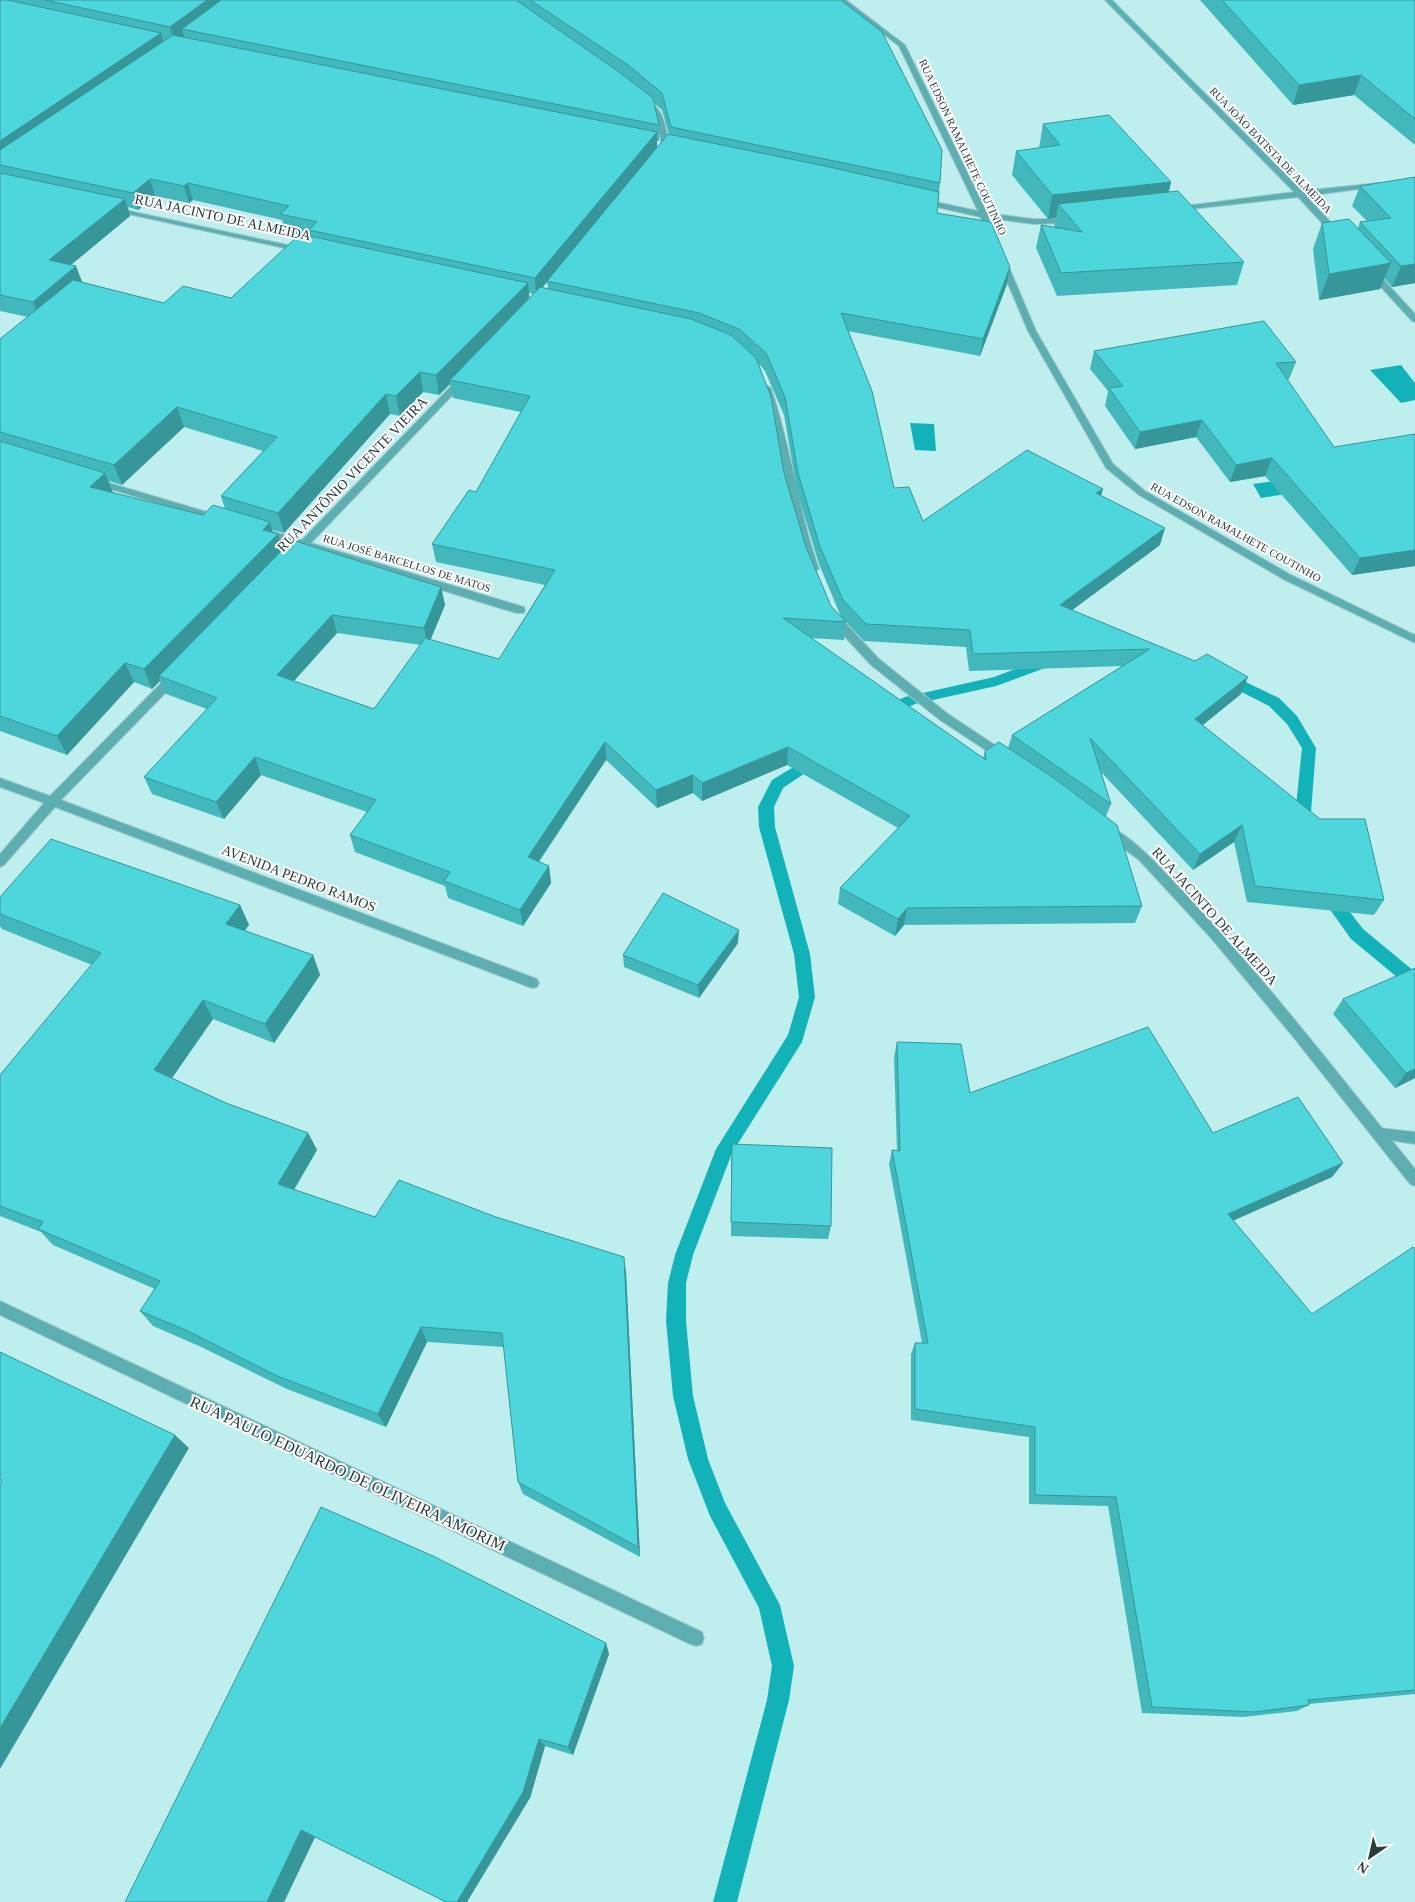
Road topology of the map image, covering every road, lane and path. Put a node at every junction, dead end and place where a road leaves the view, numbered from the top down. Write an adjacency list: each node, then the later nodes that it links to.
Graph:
1 (842, 0): 13 (street, RUA EDSON RAMALHETE COUTINHO)
2 (1108, 0): 9 (street, RUA JOÃO BATISTA DE ALMEIDA)
3 (638, 96): 5 (street)
4 (656, 144): 5 (street)
5 (666, 146): 6 (street); 7 (street)
6 (675, 148)
7 (654, 161)
8 (1387, 184): 9 (street)
9 (1301, 195): 12 (street); 16 (street, RUA JOÃO BATISTA DE ALMEIDA)
10 (909, 198): 13 (street)
11 (106, 207): 17 (street, RUA JACINTO DE ALMEIDA)
12 (1166, 210)
13 (984, 215): 14 (street); 15 (street, RUA EDSON RAMALHETE COUTINHO)
14 (1080, 220)
15 (992, 233)
16 (1341, 238)
17 (308, 251)
18 (999, 251): 31 (street, RUA EDSON RAMALHETE COUTINHO)
19 (1368, 268): 20 (street)
20 (1415, 318)
21 (470, 373): 26 (street, RUA ANTÔNIO VICENTE VIEIRA)
22 (762, 374): 28 (street)
23 (85, 479): 24 (street)
24 (228, 521)
25 (256, 530): 26 (street, RUA JOSÉ BARCELLOS DE MATOS)
26 (303, 544): 27 (street, RUA ANTÔNIO VICENTE VIEIRA); 29 (street, RUA JOSÉ BARCELLOS DE MATOS)
27 (283, 565)
28 (820, 583)
29 (520, 610)
30 (831, 610): 33 (street)
31 (1415, 639)
32 (186, 665): 35 (street)
33 (1015, 764)
34 (0, 782): 35 (street, AVENIDA PEDRO RAMOS)
35 (54, 800): 37 (street); 38 (street, AVENIDA PEDRO RAMOS)
36 (1098, 824): 39 (street, RUA JACINTO DE ALMEIDA)
37 (0, 862)
38 (532, 983)
39 (1380, 1134): 40 (street); 41 (street, RUA JACINTO DE ALMEIDA)
40 (1415, 1138)
41 (1415, 1180)
42 (0, 1308): 43 (street, RUA PAULO EDUARDO DE OLIVEIRA AMORIM)
43 (696, 1638)

